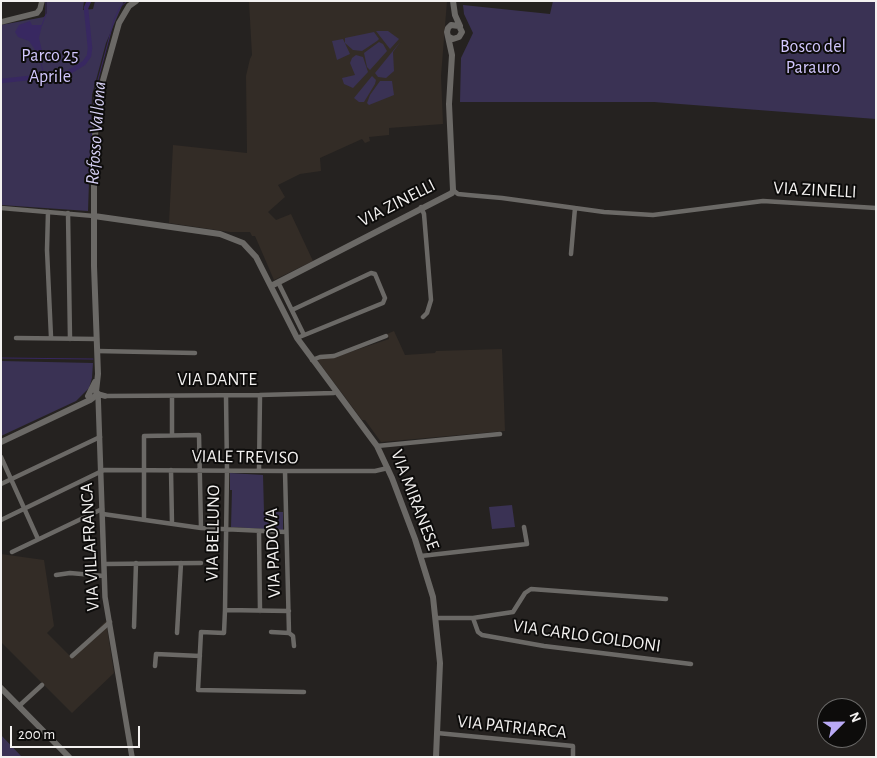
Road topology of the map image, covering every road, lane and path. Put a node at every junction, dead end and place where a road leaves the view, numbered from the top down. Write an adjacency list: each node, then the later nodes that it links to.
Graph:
1 (42, 1): 4 (street)
2 (136, 1): 17 (main road, VIA VILLAFRANCA)
3 (453, 1): 5 (main road); 6 (main road)
4 (1, 22)
5 (450, 26): 6 (main road); 7 (main road)
6 (460, 27): 8 (main road)
7 (449, 37): 8 (main road); 9 (main road)
8 (459, 37): 9 (main road)
9 (452, 55): 10 (main road)
10 (453, 190): 11 (main road, VIA ZINELLI); 13 (street, VIA ZINELLI)
11 (421, 207): 19 (main road, VIA ZINELLI); 22 (street)
12 (1, 208): 15 (street)
13 (574, 208): 14 (street, VIA ZINELLI); 18 (street)
14 (876, 208)
15 (48, 212): 16 (street); 26 (street)
16 (68, 213): 17 (street); 27 (street)
17 (94, 216): 20 (main road, VIA MIRANESE); 28 (main road, VIA VILLAFRANCA)
18 (571, 254)
19 (278, 282): 20 (main road, VIA ZINELLI); 21 (street, VIA MIRANESE)
20 (271, 286): 24 (main road, VIA MIRANESE)
21 (292, 310): 24 (street, VIA MIRANESE); 24 (street)
22 (423, 317)
23 (386, 336): 31 (street)
24 (300, 337): 31 (main road, VIA MIRANESE)
25 (16, 338): 26 (street)
26 (51, 338): 27 (street)
27 (70, 339): 28 (street)
28 (97, 339): 29 (main road, VIA VILLAFRANCA)
29 (97, 350): 30 (street); 32 (main road, VIA VILLAFRANCA)
30 (195, 353)
31 (312, 360): 33 (main road, VIA MIRANESE)
32 (98, 374): 34 (main road, VIA VILLAFRANCA); 36 (main road, VIA VILLAFRANCA)
33 (336, 391): 35 (street, VIA DANTE); 44 (main road, VIA MIRANESE)
34 (102, 395): 36 (main road); 37 (street, VIA DANTE); 39 (main road); 42 (street, VIA VILLAFRANCA)
35 (260, 395): 38 (street, VIA DANTE); 52 (street)
36 (88, 396): 39 (main road)
37 (172, 396): 38 (street, VIA DANTE); 41 (street)
38 (226, 396): 50 (street, VIA BELLUNO)
39 (75, 406): 43 (main road)
40 (500, 434): 44 (street)
41 (172, 435): 47 (street); 49 (street)
42 (100, 437): 51 (street, VIA VILLAFRANCA); 54 (street)
43 (1, 442)
44 (377, 446): 46 (main road, VIA MIRANESE)
45 (1, 457): 54 (street)
46 (388, 468): 53 (street, VIALE TREVISO); 68 (main road, VIA MIRANESE)
47 (144, 470): 48 (street, VIALE TREVISO); 51 (street, VIALE TREVISO); 59 (street)
48 (171, 470): 49 (street, VIALE TREVISO); 60 (street)
49 (200, 470): 50 (street, VIALE TREVISO); 62 (street)
50 (227, 470): 52 (street, VIALE TREVISO); 63 (street, VIA BELLUNO)
51 (101, 471): 56 (street); 57 (street, VIA VILLAFRANCA)
52 (259, 471): 53 (street, VIALE TREVISO)
53 (285, 471): 65 (street, VIA PADOVA)
54 (11, 479): 55 (street); 56 (street)
55 (1, 484)
56 (24, 509): 58 (street); 66 (street)
57 (102, 512): 59 (street); 66 (street); 72 (street, VIA VILLAFRANCA)
58 (1, 520)
59 (144, 520): 60 (street)
60 (172, 524): 62 (street)
61 (524, 527): 68 (street)
62 (201, 528): 63 (street)
63 (227, 530): 64 (street); 76 (street, VIA BELLUNO)
64 (259, 532): 65 (street); 77 (street, VIA PADOVA)
65 (286, 532): 78 (street, VIA PADOVA)
66 (38, 539): 67 (street)
67 (12, 552)
68 (421, 556): 79 (main road, VIA MIRANESE)
69 (136, 563): 70 (street); 72 (street); 82 (street)
70 (181, 563): 71 (street); 84 (street)
71 (201, 563)
72 (104, 564): 74 (street, VIA VILLAFRANCA)
73 (56, 575): 74 (street)
74 (104, 576): 81 (street, VIA VILLAFRANCA)
75 (666, 599): 80 (street, VIA CARLO GOLDONI)
76 (225, 610): 77 (street); 88 (street, VIA BELLUNO)
77 (260, 611): 78 (street)
78 (289, 611): 85 (street, VIA PADOVA)
79 (436, 618): 80 (street, VIA CARLO GOLDONI); 95 (main road, VIA MIRANESE)
80 (473, 618): 89 (street, VIA CARLO GOLDONI)
81 (110, 622): 87 (street); 97 (street, VIA VILLAFRANCA)
82 (134, 627)
83 (271, 632): 85 (street)
84 (177, 633)
85 (289, 633): 86 (street, VIA PADOVA)
86 (294, 646)
87 (72, 656)
88 (200, 656): 90 (street); 93 (street, VIA BELLUNO)
89 (691, 664)
90 (155, 666)
91 (42, 685): 94 (street)
92 (1, 688): 94 (main road)
93 (304, 692)
94 (19, 706): 96 (main road)
95 (437, 733): 98 (main road, VIA MIRANESE); 99 (street, VIA PATRIARCA)
96 (69, 757)
97 (132, 757)
98 (436, 757)
99 (573, 757)

